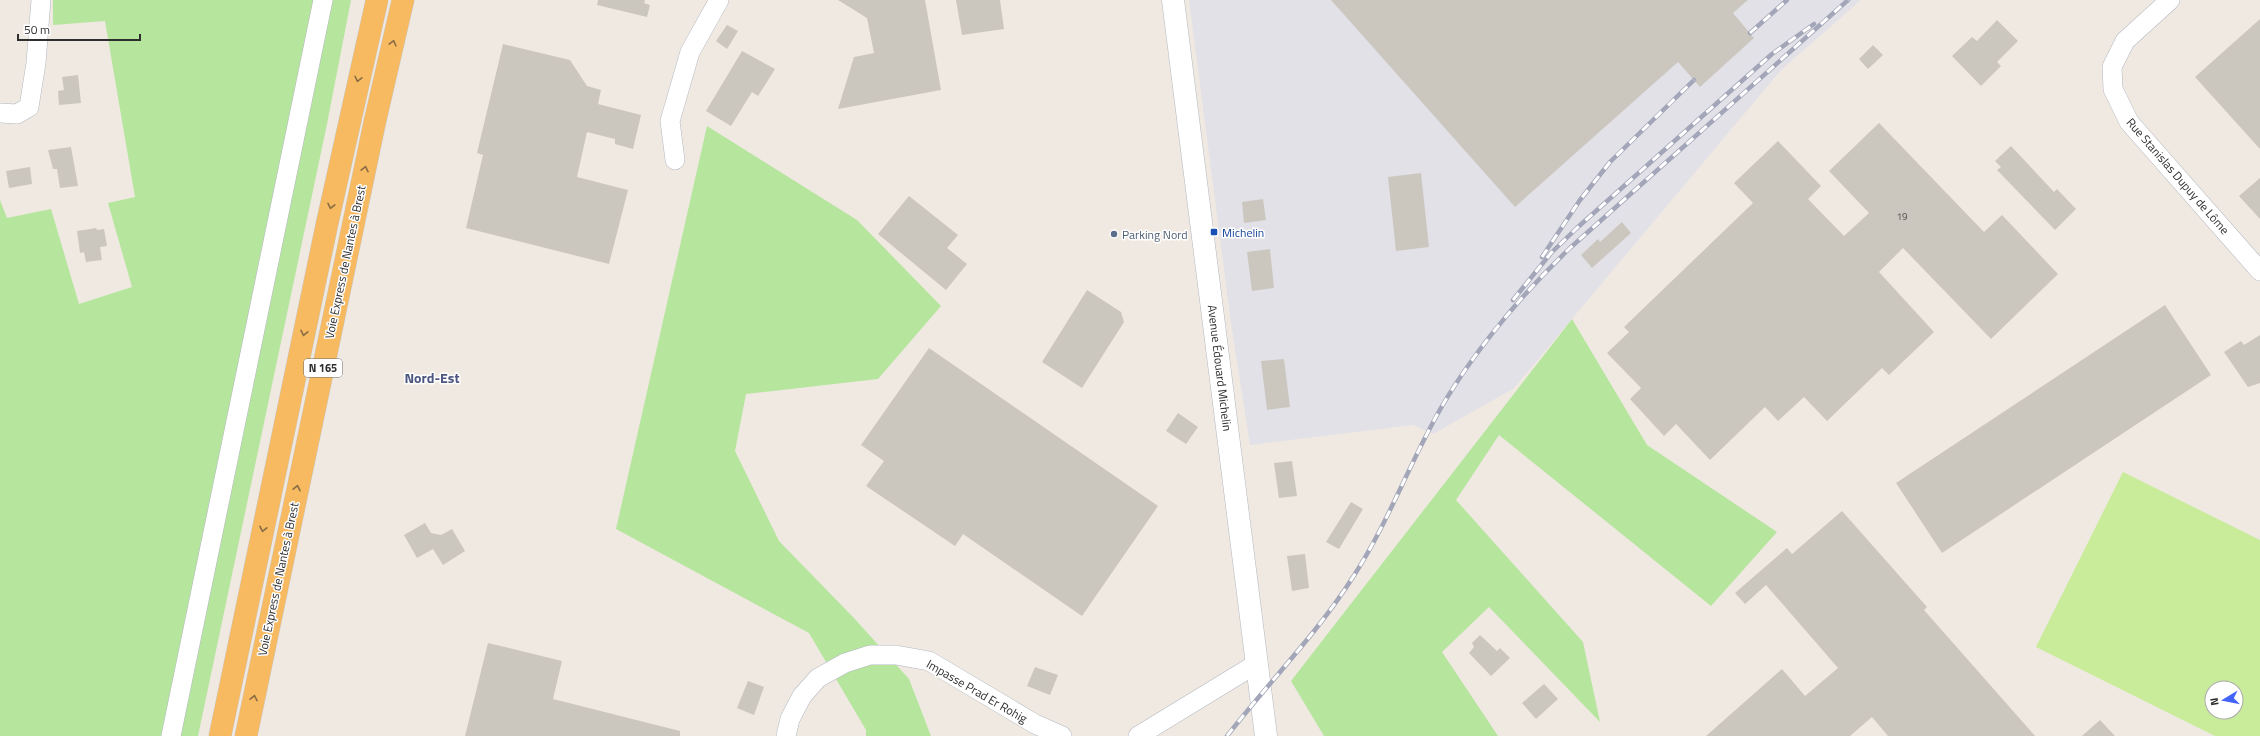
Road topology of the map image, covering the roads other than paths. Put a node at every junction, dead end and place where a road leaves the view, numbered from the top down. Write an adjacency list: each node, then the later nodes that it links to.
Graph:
1 (41, 0): 8 (street)
2 (323, 0): 12 (street)
3 (377, 0): 13 (highway, Voie Express de Nantes à Brest / N 165, one-way to 13)
4 (404, 0): 14 (highway, Voie Express de Nantes à Brest / N 165, one-way to 4)
5 (719, 0): 9 (street)
6 (1173, 0): 11 (main road, Avenue Édouard Michelin)
7 (2170, 0): 10 (street, Rue Stanislas Dupuy de Lôme)
8 (0, 113)
9 (675, 160)
10 (2260, 271)
11 (1256, 664): 17 (street); 18 (main road, Avenue Édouard Michelin)
12 (171, 736)
13 (220, 736)
14 (246, 736)
15 (786, 736): 16 (street, Impasse Prad Er Rohig)
16 (1062, 736)
17 (1138, 736)
18 (1266, 736)

